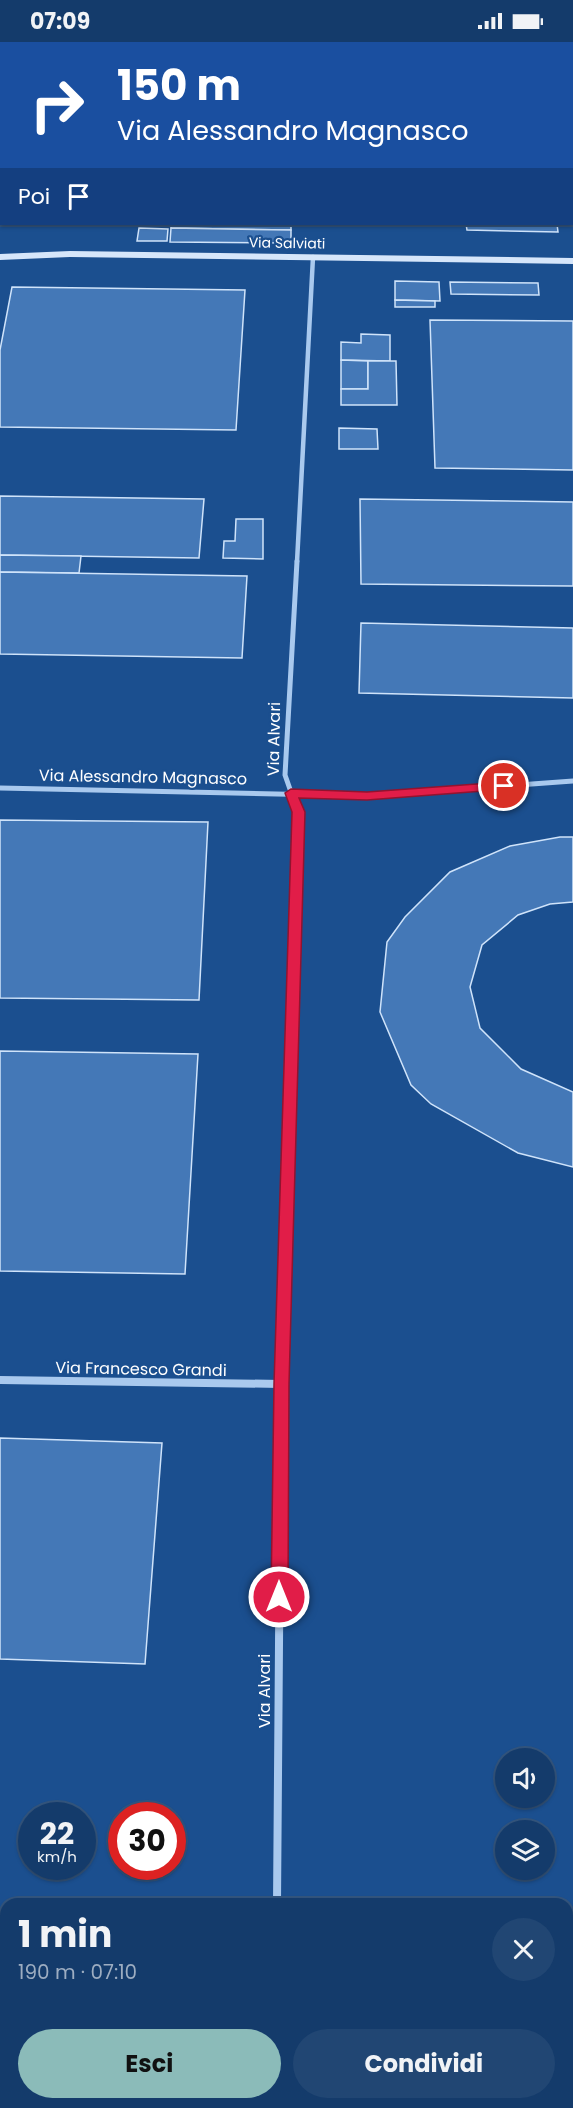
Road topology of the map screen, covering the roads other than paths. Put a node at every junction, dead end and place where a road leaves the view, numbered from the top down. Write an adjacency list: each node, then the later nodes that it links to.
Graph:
1 (0, 257): 2 (street, Via Salviati)
2 (313, 257): 3 (street, Via Salviati); 6 (street, Via Alvari)
3 (573, 261)
4 (573, 781): 6 (street, Via Alessandro Magnasco)
5 (0, 788): 6 (street, Via Alessandro Magnasco)
6 (291, 793): 8 (street, Via Alvari)
7 (0, 1380): 8 (street, Via Francesco Grandi)
8 (281, 1384): 9 (street, Via Alvari)
9 (277, 1898)

